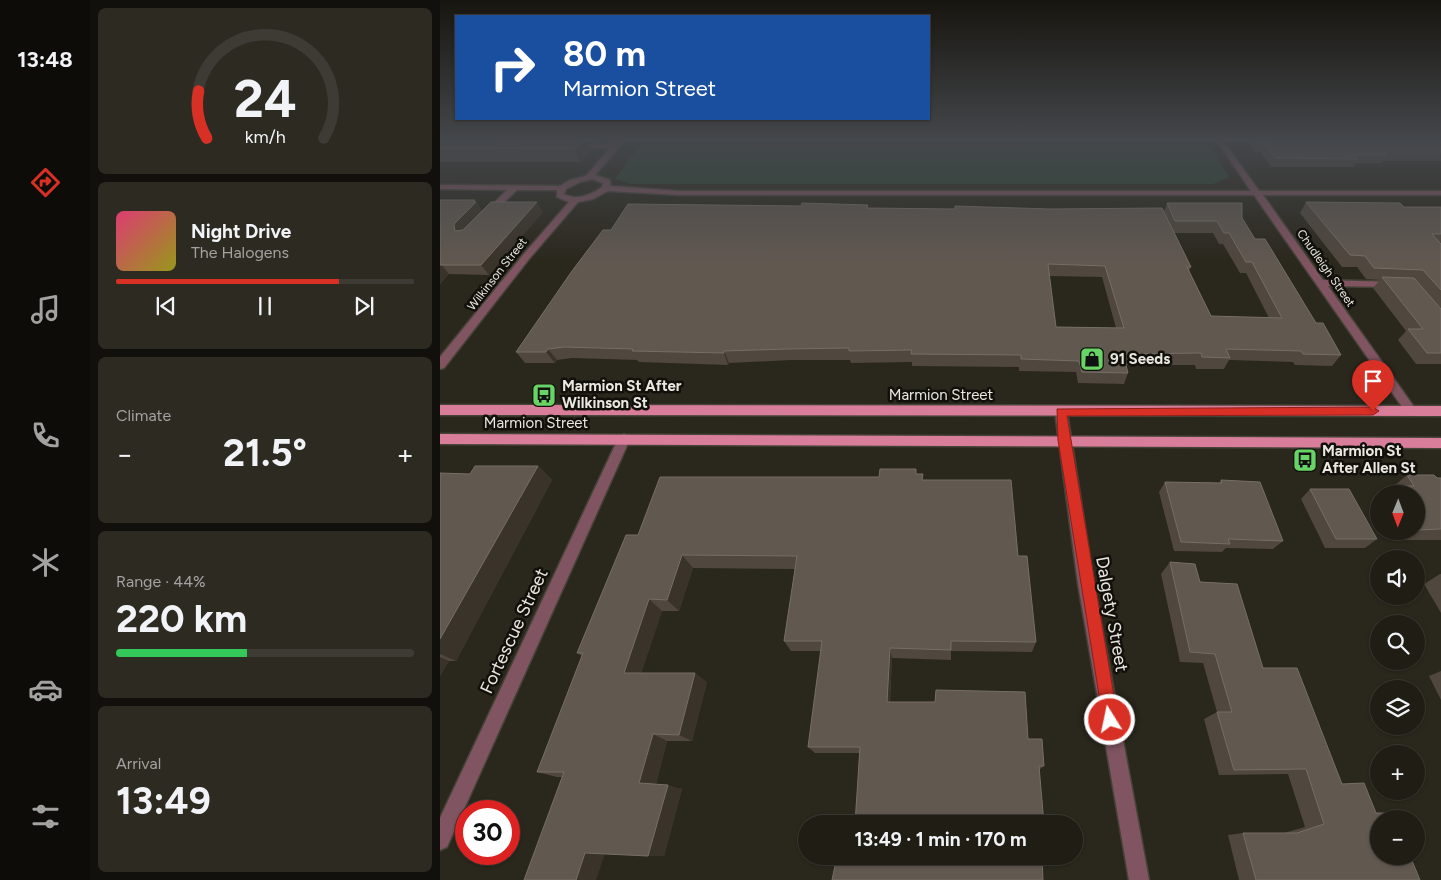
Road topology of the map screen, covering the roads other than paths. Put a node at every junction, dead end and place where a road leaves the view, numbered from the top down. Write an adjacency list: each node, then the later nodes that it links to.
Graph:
1 (571, 182): 5 (street)
2 (607, 182): 6 (street)
3 (1249, 182): 8 (street, Chudleigh Street)
4 (514, 188): 5 (street); 7 (street); 11 (street)
5 (562, 188): 10 (street)
6 (606, 188): 8 (street); 10 (street)
7 (442, 189)
8 (1256, 192): 9 (street); 12 (street, Chudleigh Street)
9 (1441, 193)
10 (576, 200): 14 (street, Wilkinson Street)
11 (484, 218)
12 (1322, 283): 13 (street); 16 (street, Chudleigh Street)
13 (1409, 284)
14 (440, 365)
15 (440, 410): 18 (main road, Marmion Street)
16 (1412, 411): 17 (main road, Marmion Street); 18 (main road, Marmion Street)
17 (1441, 411)
18 (1061, 412): 21 (street, Dalgety Street)
19 (440, 439): 20 (main road, Marmion Street)
20 (624, 439): 21 (main road, Marmion Street); 23 (street, Fortescue Street)
21 (1064, 440): 22 (main road, Marmion Street); 24 (street, Dalgety Street)
22 (1441, 443)
23 (440, 840)
24 (1139, 880)

